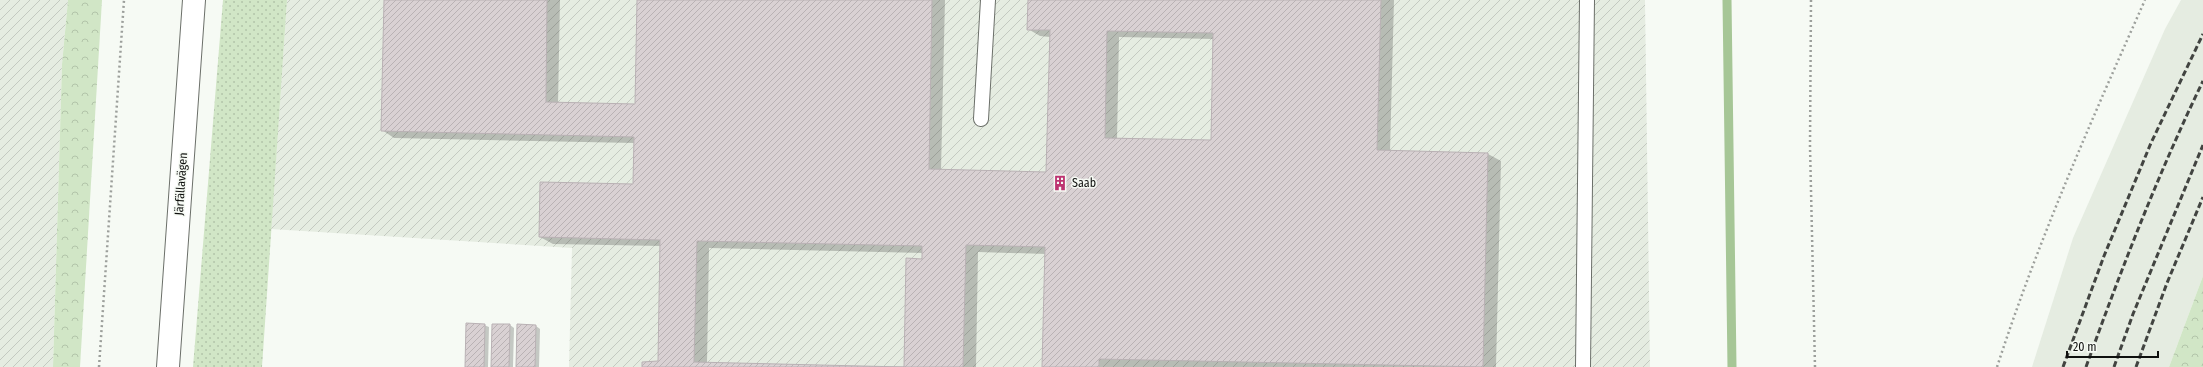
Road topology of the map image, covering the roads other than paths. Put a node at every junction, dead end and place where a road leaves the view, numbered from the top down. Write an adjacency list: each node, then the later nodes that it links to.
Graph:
1 (194, 0): 5 (street, Järfällavägen)
2 (988, 0): 4 (lane)
3 (1587, 0): 6 (lane)
4 (981, 119)
5 (168, 367)
6 (1583, 367)

